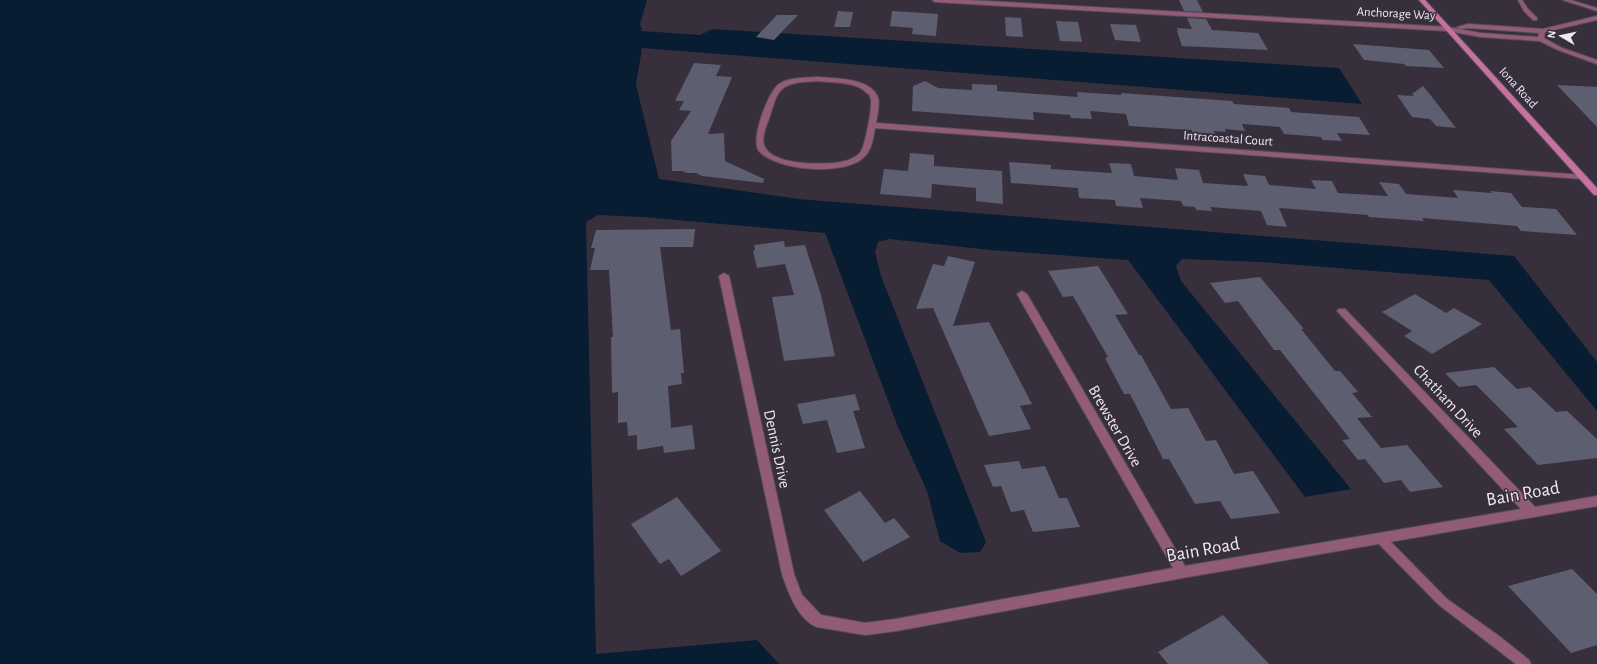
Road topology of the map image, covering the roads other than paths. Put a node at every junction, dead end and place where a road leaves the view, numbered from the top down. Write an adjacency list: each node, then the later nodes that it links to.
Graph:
1 (935, 0): 8 (street, Anchorage Way)
2 (1422, 0): 8 (street, Iona Road)
3 (1520, 0): 7 (lane)
4 (1566, 0): 5 (lane)
5 (1597, 10)
6 (1597, 18): 9 (street)
7 (1535, 19)
8 (1448, 29): 9 (street); 10 (street); 13 (street, Iona Road)
9 (1543, 31): 10 (street)
10 (1541, 39): 11 (street)
11 (1597, 62)
12 (871, 126): 12 (street); 13 (street, Intracoastal Court)
13 (1583, 177): 14 (street, Iona Road)
14 (1597, 193)
15 (724, 276): 22 (street, Dennis Drive)
16 (1022, 294): 21 (street, Brewster Drive)
17 (1342, 311): 19 (street, Chatham Drive)
18 (1597, 501): 19 (street, Bain Road)
19 (1532, 512): 20 (street, Bain Road)
20 (1380, 538): 21 (street, Bain Road); 23 (lane)
21 (1182, 572): 22 (street, Bain Road)
22 (817, 621)
23 (1525, 664)

